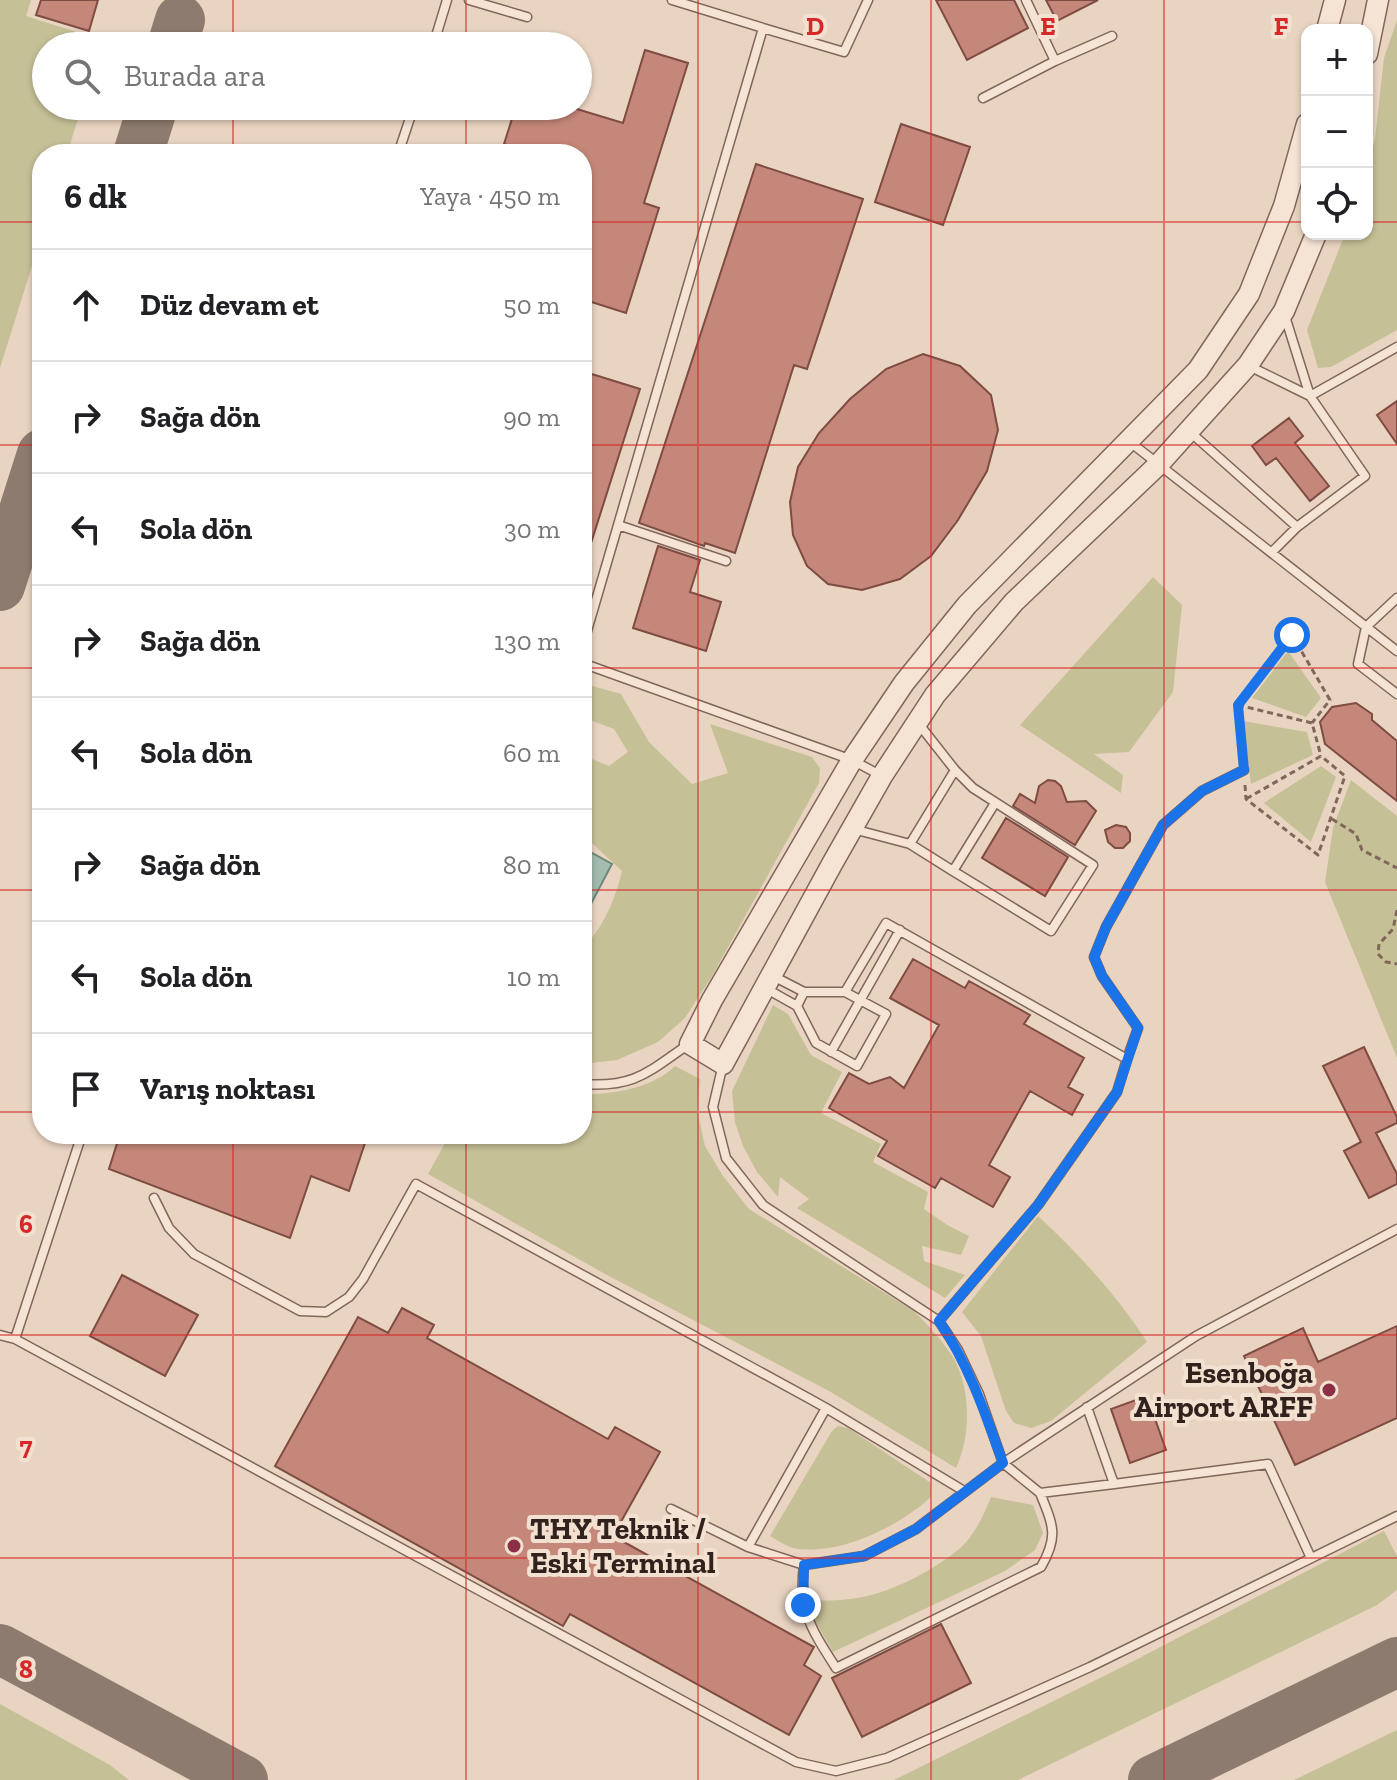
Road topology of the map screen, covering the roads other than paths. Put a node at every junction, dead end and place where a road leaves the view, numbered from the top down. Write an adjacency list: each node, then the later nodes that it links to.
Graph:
1 (447, 0): 12 (lane)
2 (469, 0): 8 (lane)
3 (672, 0): 11 (lane)
4 (868, 0): 11 (lane)
5 (1026, 0): 14 (lane)
6 (1335, 0): 9 (street)
7 (1378, 0): 10 (street)
8 (527, 17)
9 (1329, 24)
10 (1373, 25)
11 (763, 28): 27 (lane)
12 (437, 32)
13 (1112, 36): 14 (lane)
14 (1055, 61): 15 (lane)
15 (983, 98)
16 (409, 120): 17 (lane)
17 (401, 144)
18 (1301, 145): 25 (street)
19 (1314, 240): 20 (street)
20 (1284, 311): 22 (street); 23 (lane)
21 (1397, 347): 23 (lane)
22 (1248, 365): 23 (lane); 24 (street)
23 (1310, 396): 28 (lane)
24 (1189, 431): 26 (street); 28 (lane)
25 (1129, 441): 26 (lane); 38 (street)
26 (1158, 465): 29 (lane); 37 (street)
27 (618, 525): 30 (lane); 32 (lane)
28 (1297, 527): 29 (lane)
29 (1272, 552): 33 (lane)
30 (726, 561)
31 (1397, 598): 33 (lane)
32 (592, 614)
33 (1366, 627): 34 (lane); 36 (lane)
34 (1397, 651)
35 (592, 667): 38 (lane)
36 (1397, 694)
37 (917, 722): 39 (lane); 41 (street)
38 (852, 760): 41 (lane); 52 (street)
39 (955, 770): 42 (lane); 44 (lane)
40 (1244, 770): 54 (lane)
41 (882, 776): 43 (street)
42 (995, 803): 45 (lane); 45 (lane)
43 (852, 829): 44 (lane); 47 (street)
44 (910, 844): 45 (lane)
45 (953, 871)
46 (900, 930): 49 (lane); 50 (lane); 54 (lane)
47 (768, 981): 48 (lane); 51 (lane); 55 (street)
48 (804, 992): 49 (lane); 51 (lane)
49 (845, 992): 50 (lane)
50 (860, 1000): 53 (lane); 53 (lane)
51 (797, 1006): 53 (lane)
52 (690, 1044): 55 (street); 56 (lane)
53 (831, 1052)
54 (1127, 1059): 60 (lane)
55 (723, 1064): 60 (lane)
56 (592, 1084)
57 (79, 1144): 62 (lane)
58 (154, 1198): 64 (lane)
59 (1397, 1229): 63 (lane)
60 (939, 1321): 65 (lane)
61 (0, 1335): 62 (lane)
62 (15, 1339): 72 (lane)
63 (1087, 1407): 65 (lane); 66 (lane)
64 (826, 1408): 67 (lane); 71 (lane)
65 (1003, 1463): 67 (lane); 68 (lane)
66 (1114, 1484): 68 (lane); 72 (lane)
67 (964, 1491): 73 (lane)
68 (1040, 1493): 73 (lane)
69 (671, 1509): 71 (lane)
70 (1397, 1516): 72 (lane)
71 (748, 1547): 73 (lane)
72 (1311, 1558)
73 (804, 1565)

